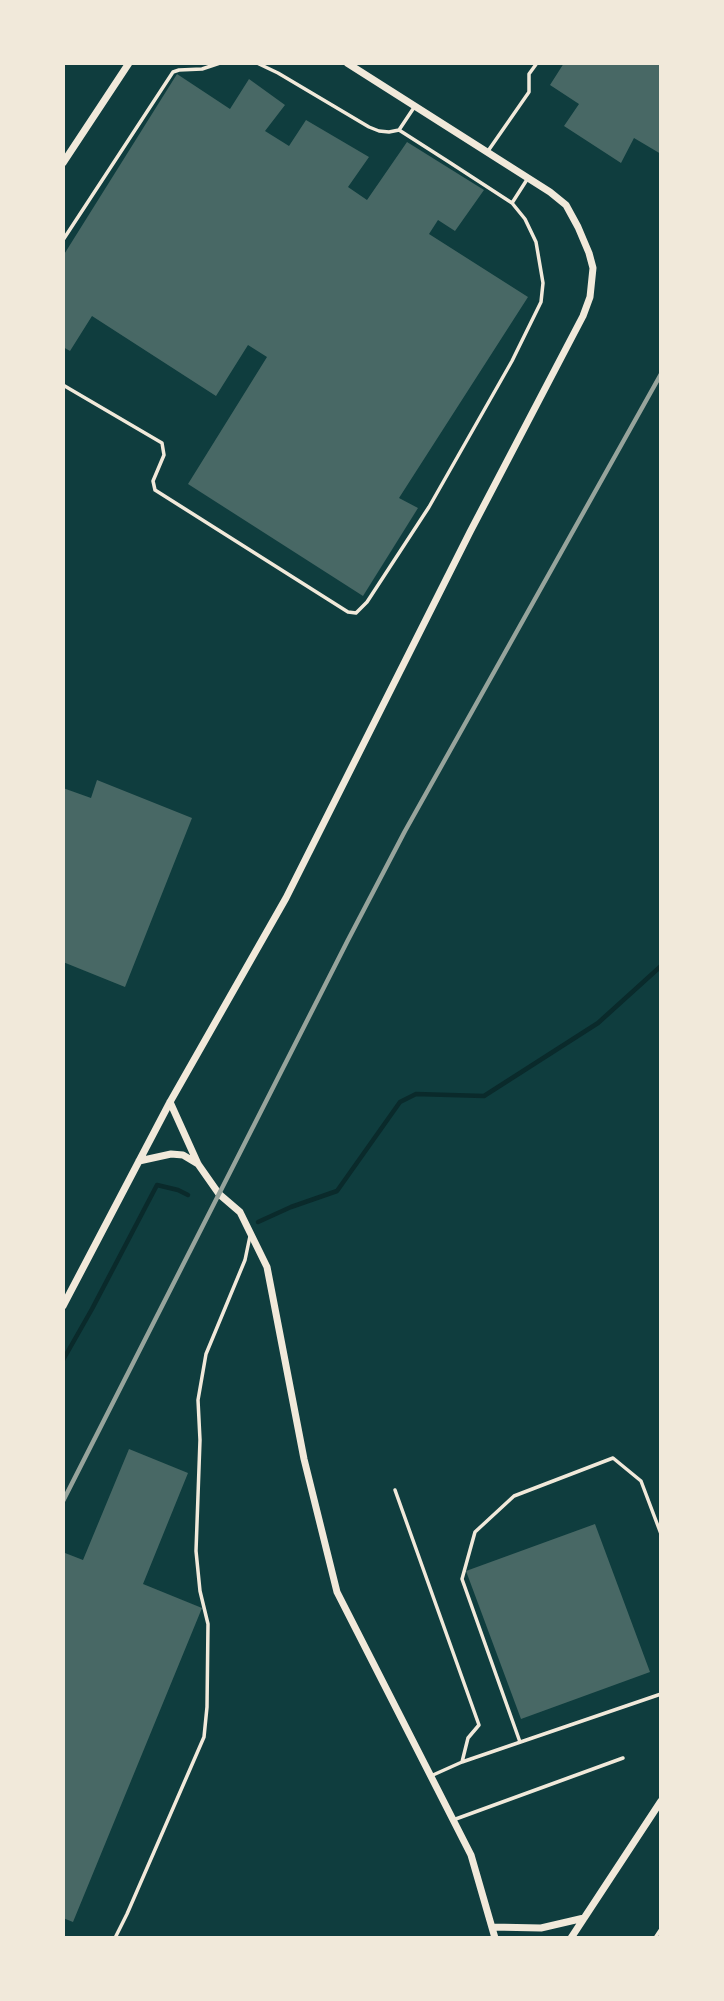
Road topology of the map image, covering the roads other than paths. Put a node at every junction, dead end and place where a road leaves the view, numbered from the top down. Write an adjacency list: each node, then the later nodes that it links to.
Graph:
1 (129, 63): 9 (street)
2 (220, 63): 12 (lane)
3 (257, 63): 7 (lane)
4 (347, 63): 6 (street)
5 (537, 63): 8 (lane)
6 (415, 106): 7 (lane); 8 (street)
7 (399, 130): 11 (lane)
8 (487, 152): 10 (street)
9 (63, 163)
10 (528, 178): 11 (lane); 14 (street)
11 (512, 203): 13 (lane)
12 (63, 240)
13 (63, 385)
14 (170, 1102): 15 (street); 16 (street)
15 (139, 1161): 16 (street); 18 (street)
16 (198, 1164): 17 (street)
17 (251, 1234): 25 (street); 31 (lane)
18 (63, 1306)
19 (395, 1490): 24 (lane)
20 (661, 1534): 22 (lane)
21 (661, 1695): 22 (lane)
22 (520, 1742): 24 (lane)
23 (623, 1758): 27 (lane)
24 (462, 1762): 25 (lane)
25 (431, 1776): 27 (street)
26 (661, 1801): 28 (street)
27 (453, 1820): 29 (street)
28 (584, 1917): 29 (street); 33 (street)
29 (492, 1927): 32 (street)
30 (661, 1929): 34 (lane)
31 (115, 1938)
32 (495, 1938)
33 (571, 1938)
34 (655, 1938)

